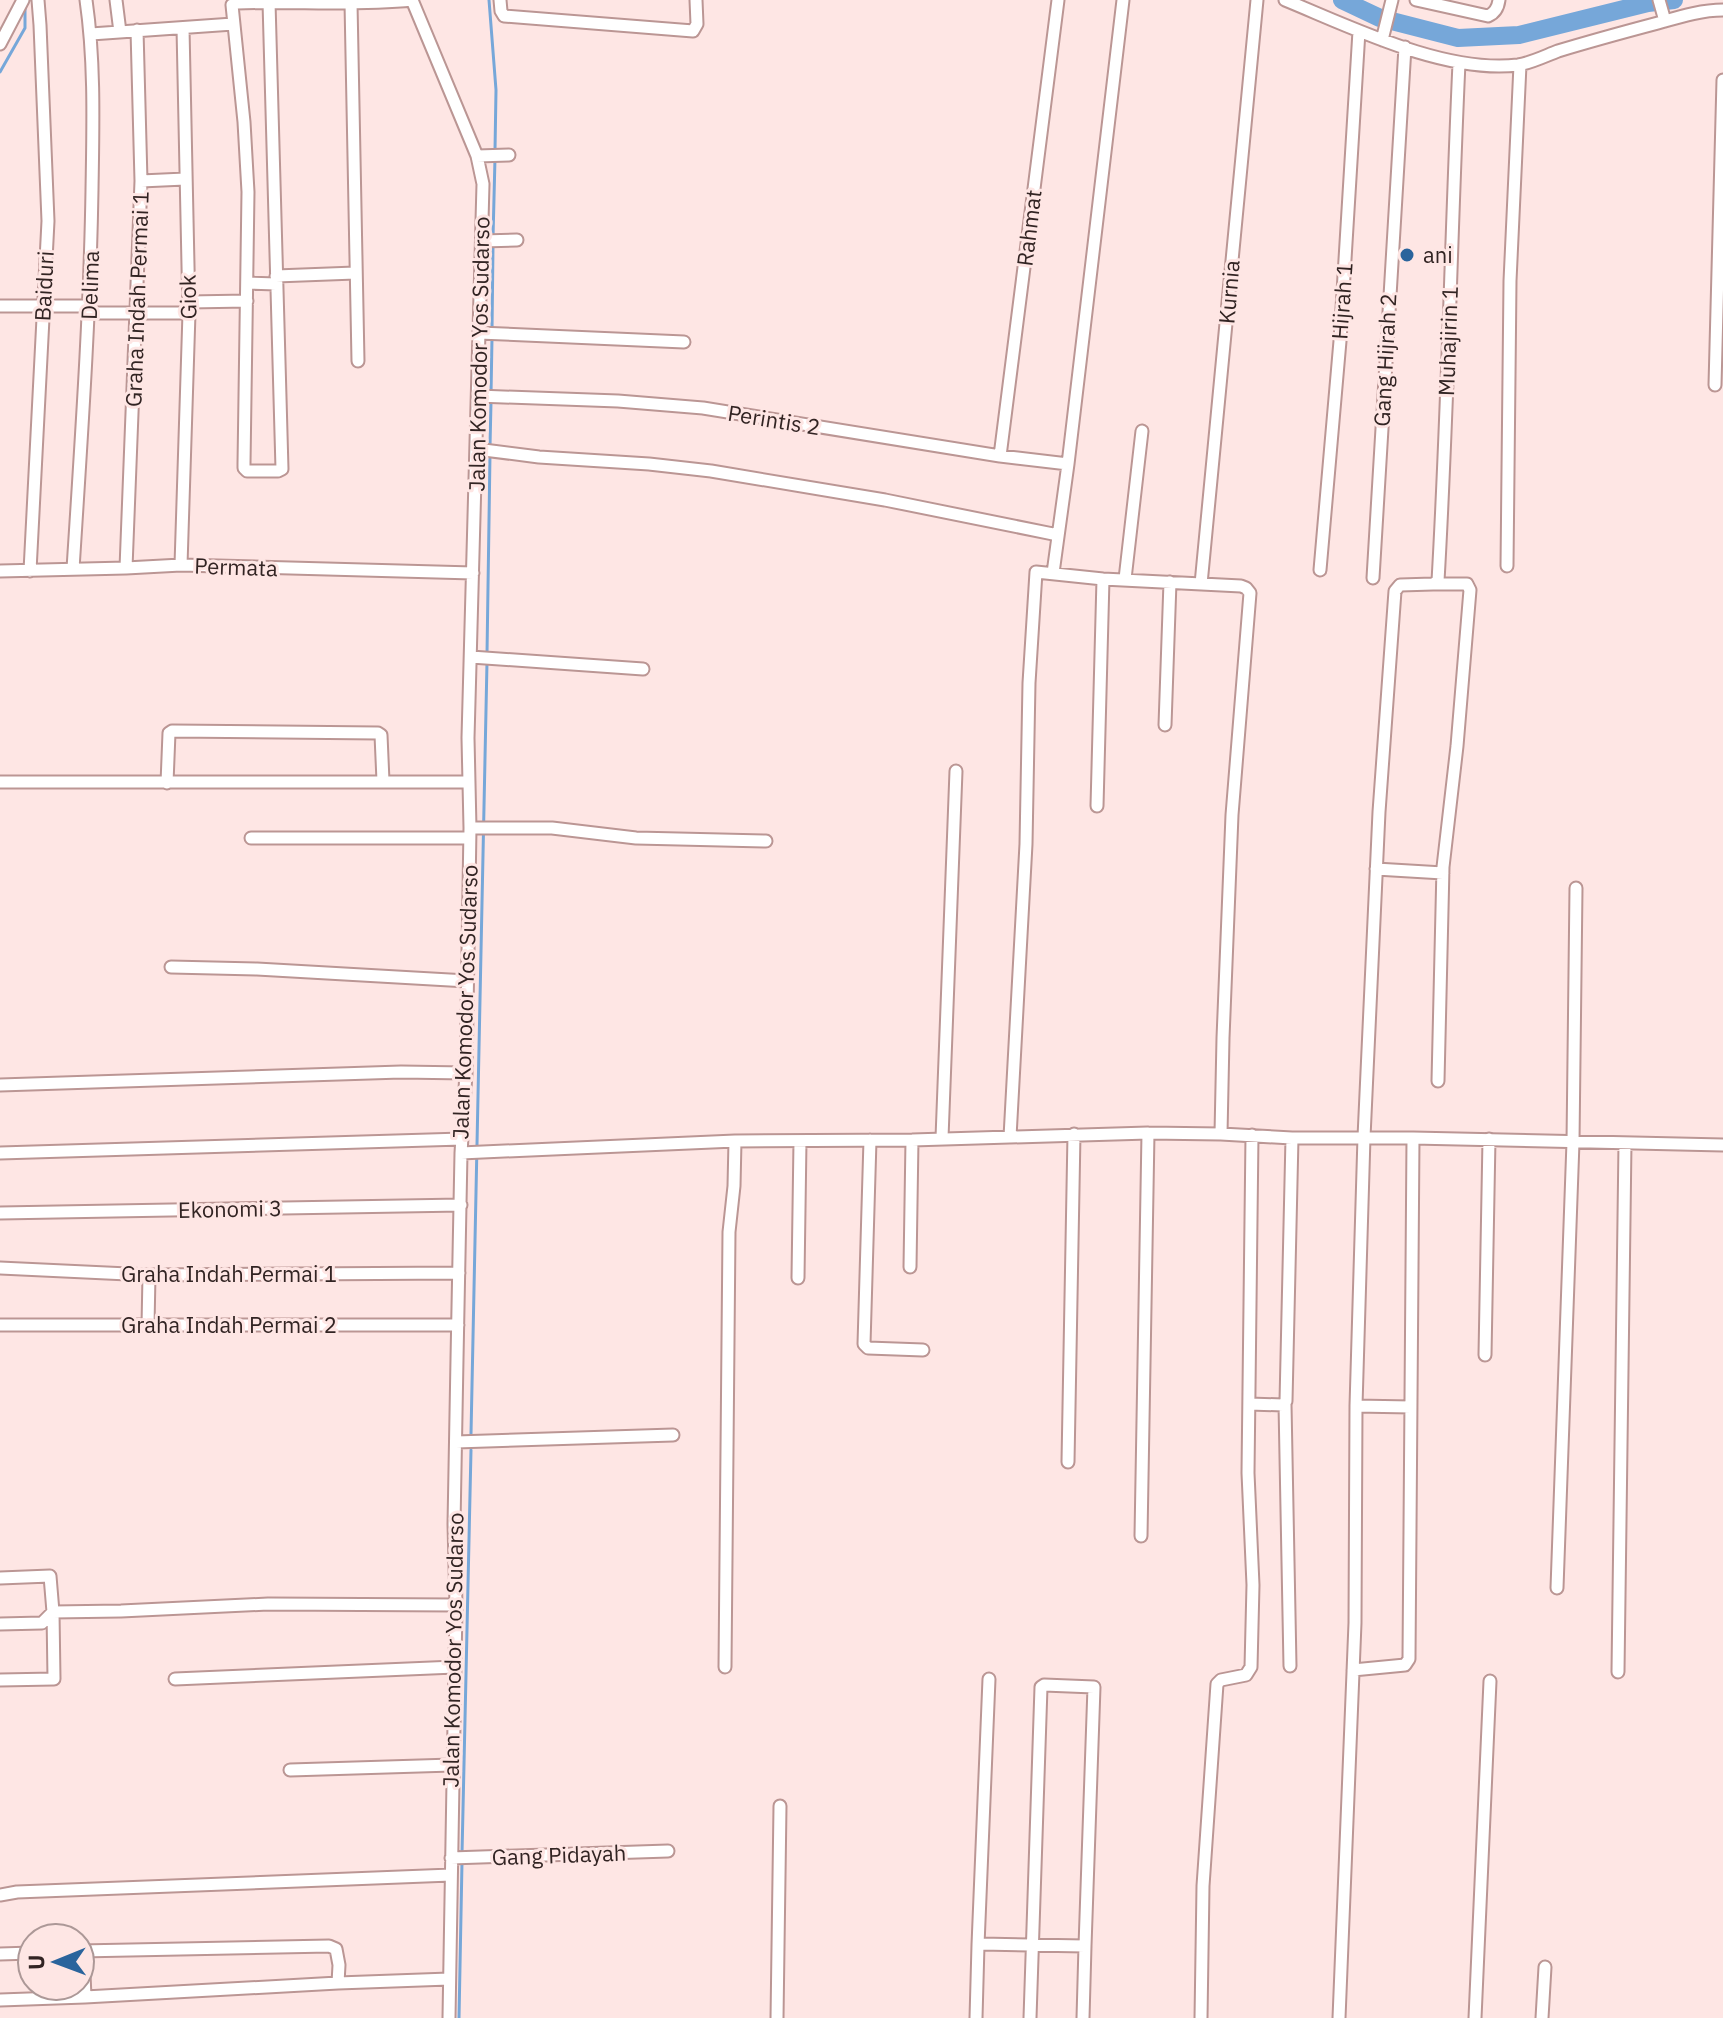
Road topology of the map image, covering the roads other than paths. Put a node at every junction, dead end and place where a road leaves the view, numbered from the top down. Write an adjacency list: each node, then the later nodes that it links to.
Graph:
1 (23, 0): 29 (street)
2 (38, 0): 45 (street, Baiduri)
3 (86, 0): 27 (street, Delima)
4 (116, 0): 26 (street)
5 (412, 0): 17 (street); 35 (street, Jalan Komodor Yos Sudarso)
6 (500, 0): 7 (street)
7 (696, 0)
8 (1058, 0): 56 (street, Rahmat)
9 (1123, 0): 57 (street)
10 (1257, 0): 72 (street, Kurnia)
11 (1285, 0): 18 (street)
12 (1416, 0): 13 (street)
13 (1499, 0)
14 (1659, 0): 21 (street)
15 (288, 1): 16 (street); 17 (street)
16 (269, 2): 22 (street); 41 (street)
17 (351, 3): 40 (street)
18 (1303, 3): 25 (street)
19 (1392, 3): 28 (street)
20 (1723, 10): 21 (street)
21 (1664, 17): 32 (street)
22 (233, 24): 23 (street); 42 (street)
23 (183, 28): 24 (street); 36 (street, Giok)
24 (137, 30): 26 (street); 37 (street, Graha Indah Permai 1)
25 (1359, 31): 28 (street); 63 (street, Hijrah 1)
26 (120, 32): 27 (street)
27 (91, 34): 47 (street, Delima)
28 (1382, 40): 30 (street)
29 (0, 44)
30 (1405, 47): 31 (street); 68 (street, Gang Hijrah 2)
31 (1459, 63): 32 (street); 73 (street, Muhajirin 1)
32 (1520, 65): 60 (street)
33 (1723, 80): 52 (street)
34 (505, 155): 35 (street)
35 (483, 156): 39 (street, Jalan Komodor Yos Sudarso)
36 (185, 179): 37 (street); 46 (street, Giok)
37 (141, 181): 48 (street, Graha Indah Permai 1)
38 (517, 240): 39 (street)
39 (484, 241): 49 (street, Jalan Komodor Yos Sudarso)
40 (355, 273): 41 (street); 51 (street)
41 (276, 280): 42 (street); 43 (street)
42 (248, 283): 43 (street)
43 (247, 301): 46 (street)
44 (0, 306): 45 (street)
45 (43, 307): 47 (street); 65 (street, Baiduri)
46 (189, 307): 48 (street); 59 (street, Giok)
47 (89, 310): 48 (street); 62 (street, Delima)
48 (137, 312): 61 (street, Graha Indah Permai 1)
49 (484, 333): 50 (street); 53 (street, Jalan Komodor Yos Sudarso)
50 (684, 342)
51 (358, 361)
52 (1715, 385)
53 (483, 396): 55 (street, Jalan Komodor Yos Sudarso); 56 (street, Perintis 2)
54 (1142, 431): 70 (street)
55 (481, 450): 58 (street); 66 (street, Jalan Komodor Yos Sudarso)
56 (1000, 456): 57 (street, Perintis 2)
57 (1068, 464): 58 (street)
58 (1058, 535): 67 (street)
59 (181, 565): 61 (street, Permata); 66 (street, Permata)
60 (1507, 566)
61 (126, 568): 62 (street, Permata)
62 (73, 569): 65 (street, Permata)
63 (1320, 570)
64 (0, 571): 65 (street, Permata)
65 (30, 571)
66 (473, 573): 74 (street, Jalan Komodor Yos Sudarso)
67 (1053, 573): 69 (street); 98 (street)
68 (1373, 578)
69 (1103, 579): 70 (street); 82 (street)
70 (1125, 579): 71 (street)
71 (1170, 582): 72 (street); 76 (street)
72 (1201, 584): 96 (street)
73 (1433, 584): 86 (street); 87 (street)
74 (476, 658): 75 (street); 80 (street, Jalan Komodor Yos Sudarso)
75 (643, 669)
76 (1165, 725)
77 (956, 771): 100 (street)
78 (383, 781): 80 (street); 81 (street); 81 (street)
79 (0, 782): 81 (street)
80 (468, 782): 83 (street, Jalan Komodor Yos Sudarso)
81 (167, 783)
82 (1097, 806)
83 (473, 831): 84 (street); 85 (street); 90 (street, Jalan Komodor Yos Sudarso)
84 (251, 838)
85 (766, 841)
86 (1376, 869): 87 (street); 99 (street)
87 (1443, 873): 92 (street)
88 (1576, 888): 109 (street)
89 (171, 967): 90 (street)
90 (467, 981): 91 (street, Jalan Komodor Yos Sudarso)
91 (466, 1073): 93 (street); 103 (street, Jalan Komodor Yos Sudarso)
92 (1438, 1081)
93 (0, 1085)
94 (1148, 1133): 95 (street); 96 (street); 133 (street)
95 (1074, 1134): 98 (street); 132 (street)
96 (1221, 1134): 97 (street)
97 (1252, 1135): 101 (street); 126 (street)
98 (1010, 1137): 100 (street)
99 (1364, 1137): 101 (street); 102 (street); 128 (street)
100 (942, 1138): 106 (street)
101 (1292, 1138): 127 (street)
102 (1413, 1138): 104 (street); 129 (street)
103 (462, 1139): 112 (street); 113 (street, Jalan Komodor Yos Sudarso)
104 (1489, 1139): 109 (street); 125 (street)
105 (870, 1140): 106 (street); 108 (street); 124 (street)
106 (912, 1140): 116 (street)
107 (735, 1141): 108 (street); 113 (street); 141 (street)
108 (800, 1141): 120 (street)
109 (1573, 1142): 110 (street); 135 (street)
110 (1625, 1143): 111 (street); 143 (street)
111 (1723, 1145)
112 (0, 1153)
113 (466, 1153): 114 (street, Jalan Komodor Yos Sudarso)
114 (461, 1205): 115 (street, Ekonomi 3); 118 (street, Jalan Komodor Yos Sudarso)
115 (0, 1213)
116 (910, 1267)
117 (0, 1268): 119 (street, Graha Indah Permai 1)
118 (459, 1273): 119 (street, Graha Indah Permai 1); 122 (street, Jalan Komodor Yos Sudarso)
119 (149, 1275): 123 (street)
120 (798, 1278)
121 (0, 1325): 123 (street, Graha Indah Permai 2)
122 (458, 1325): 123 (street, Graha Indah Permai 2); 131 (street, Jalan Komodor Yos Sudarso)
123 (148, 1326)
124 (923, 1350)
125 (1485, 1355)
126 (1249, 1404): 127 (street); 168 (street)
127 (1285, 1404): 139 (street)
128 (1356, 1406): 129 (street); 142 (street)
129 (1411, 1407): 142 (street)
130 (673, 1435): 131 (street)
131 (456, 1442): 136 (street, Jalan Komodor Yos Sudarso)
132 (1068, 1462)
133 (1141, 1536)
134 (0, 1578): 137 (street)
135 (1557, 1588)
136 (456, 1605): 137 (street); 140 (street, Jalan Komodor Yos Sudarso)
137 (53, 1612): 138 (street); 146 (street)
138 (0, 1624)
139 (1290, 1666)
140 (455, 1667): 144 (street); 148 (street, Jalan Komodor Yos Sudarso)
141 (725, 1667)
142 (1353, 1670): 169 (street)
143 (1618, 1672)
144 (175, 1679)
145 (989, 1679): 155 (street)
146 (0, 1680)
147 (1490, 1681): 170 (street)
148 (452, 1765): 149 (street); 152 (street, Jalan Komodor Yos Sudarso)
149 (290, 1770)
150 (780, 1806): 164 (street)
151 (668, 1851): 152 (street, Gang Pidayah)
152 (454, 1858): 153 (street, Jalan Komodor Yos Sudarso)
153 (451, 1875): 154 (street); 160 (street, Jalan Komodor Yos Sudarso)
154 (0, 1895)
155 (978, 1945): 156 (street); 165 (street)
156 (1033, 1945): 157 (street); 157 (street); 166 (street)
157 (1085, 1946): 167 (street)
158 (96, 1951): 161 (street)
159 (1545, 1967): 171 (street)
160 (449, 1979): 161 (street); 163 (street, Jalan Komodor Yos Sudarso)
161 (338, 1983): 162 (street)
162 (96, 1996)
163 (449, 2018)
164 (777, 2018)
165 (976, 2018)
166 (1030, 2018)
167 (1083, 2018)
168 (1201, 2018)
169 (1339, 2018)
170 (1475, 2018)
171 (1542, 2018)

